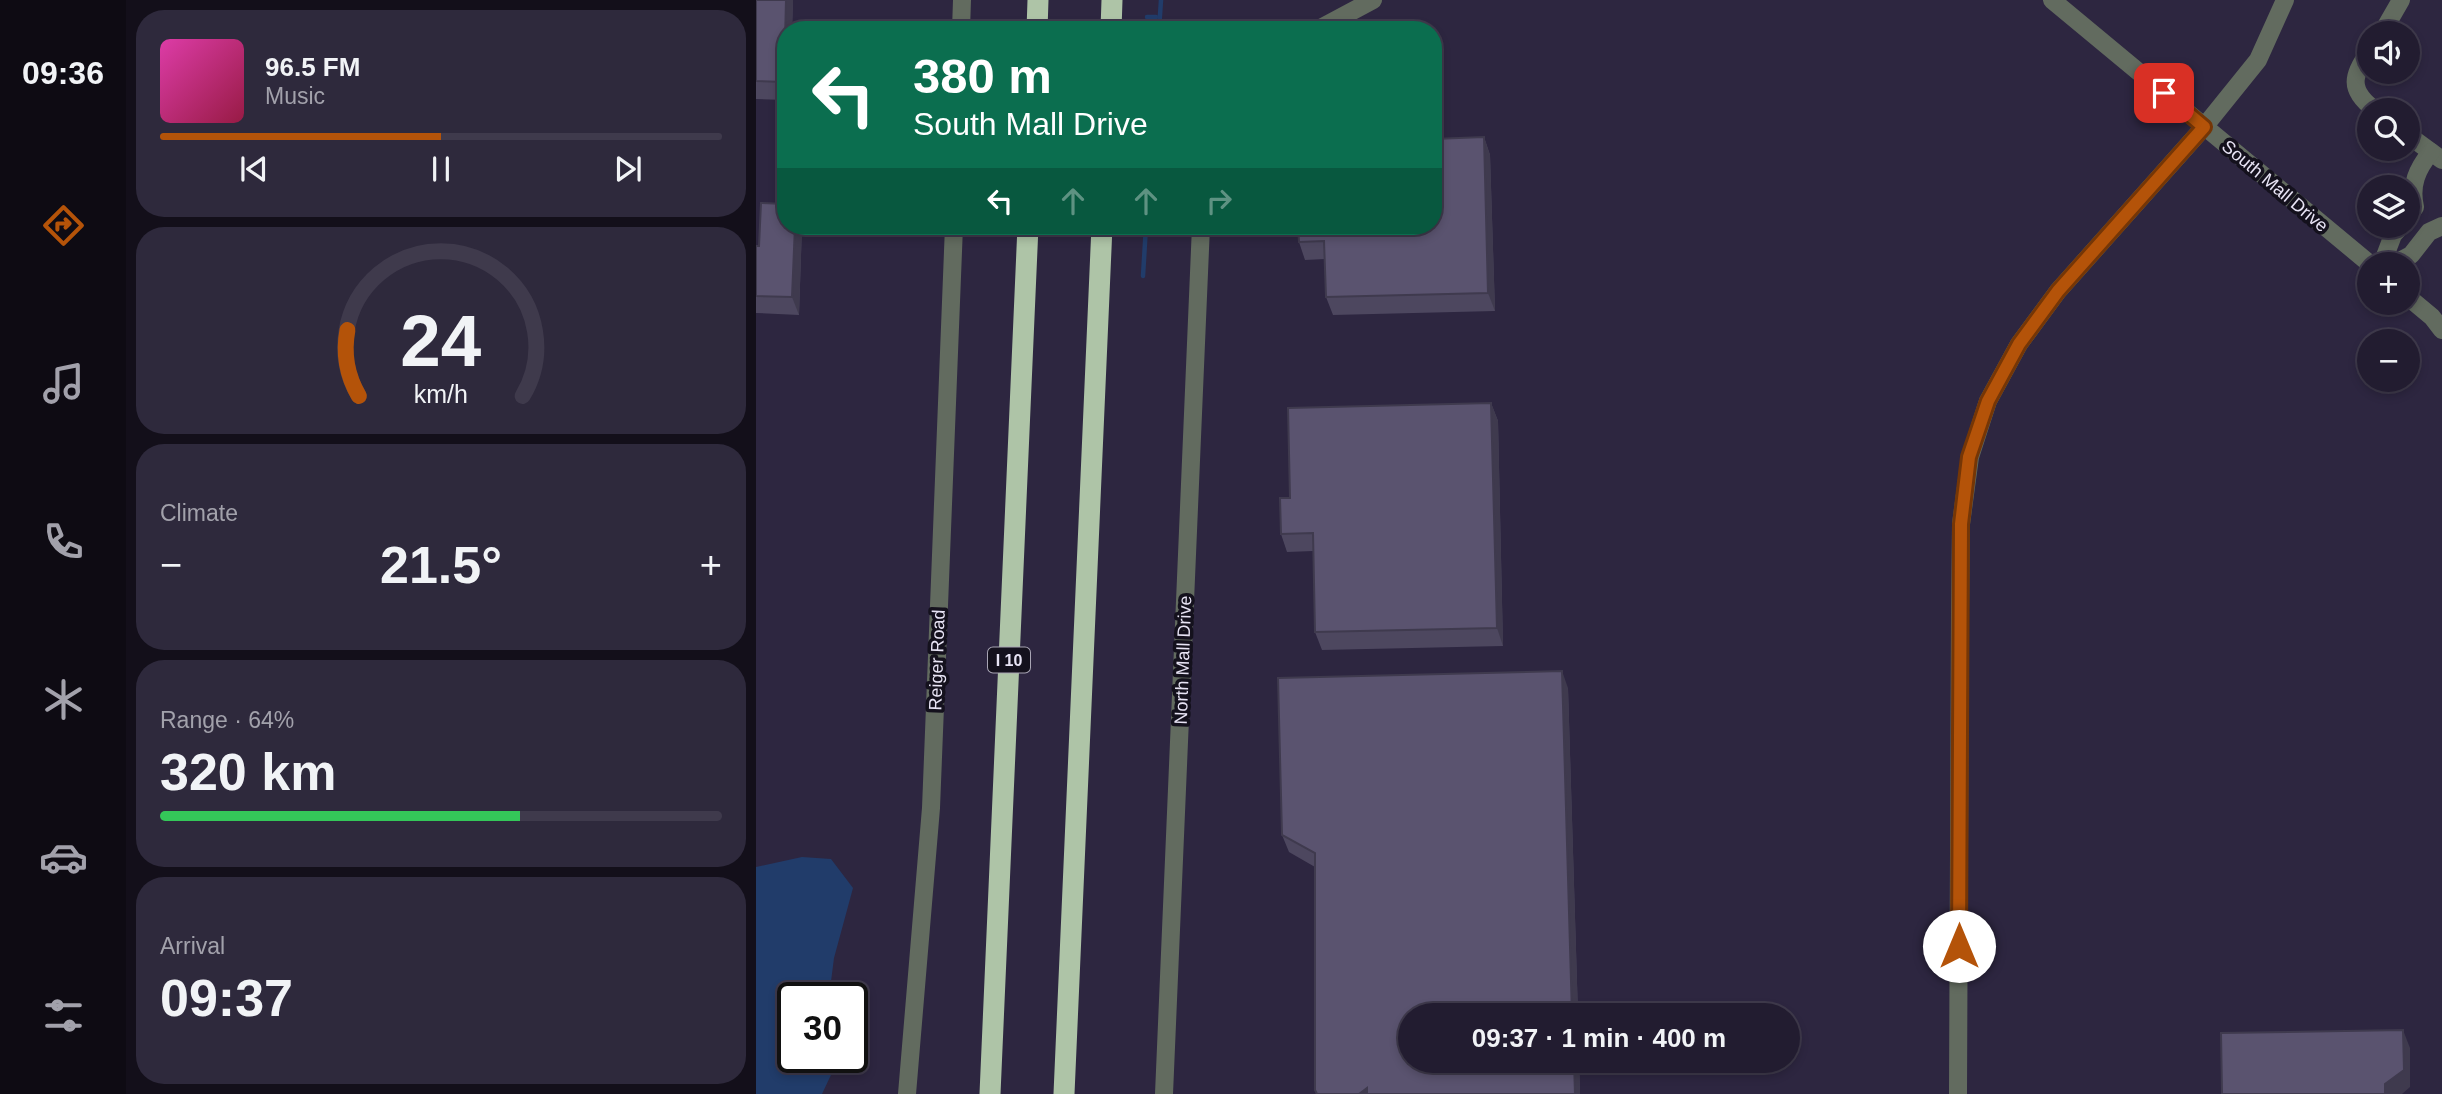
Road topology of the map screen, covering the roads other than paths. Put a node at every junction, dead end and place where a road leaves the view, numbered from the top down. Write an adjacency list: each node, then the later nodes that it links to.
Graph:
1 (962, 0): 8 (street)
2 (1038, 0): 9 (highway)
3 (1112, 0): 10 (highway)
4 (1373, 0): 11 (street)
5 (2052, 0): 15 (street, South Mall Drive)
6 (2285, 0): 15 (street)
7 (2401, 0): 12 (street)
8 (961, 21)
9 (1037, 21)
10 (1111, 21)
11 (1334, 21)
12 (2389, 21)
13 (2357, 69): 14 (street)
14 (2363, 98)
15 (2204, 127): 26 (street, South Mall Drive); 33 (street)
16 (2420, 144): 17 (street)
17 (2437, 156): 18 (street)
18 (2416, 175)
19 (2420, 216): 20 (street)
20 (2440, 226): 25 (street)
21 (954, 235): 29 (street, Reiger Road)
22 (1028, 235): 30 (highway, I 10)
23 (1102, 235): 31 (highway)
24 (1201, 235): 32 (street, North Mall Drive)
25 (2413, 252)
26 (2357, 253)
27 (2420, 307): 28 (street)
28 (2442, 330)
29 (907, 1094)
30 (990, 1094)
31 (1064, 1094)
32 (1164, 1094)
33 (1958, 1094)

